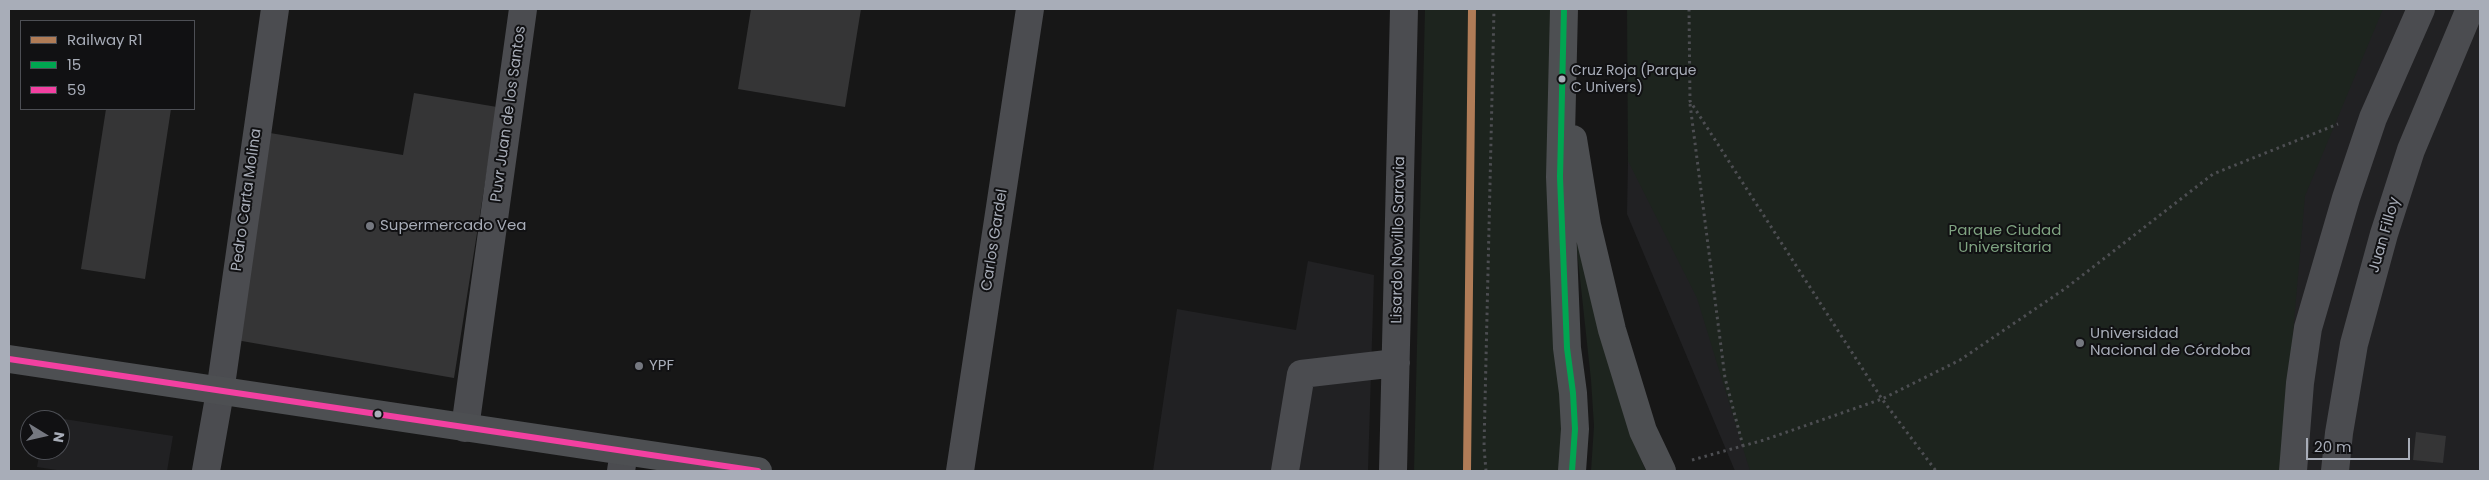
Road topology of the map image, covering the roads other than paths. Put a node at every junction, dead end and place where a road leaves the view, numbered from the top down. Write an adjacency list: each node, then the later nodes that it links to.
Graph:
1 (275, 9): 11 (street, Pedro Carta Molina)
2 (523, 9): 12 (street, Puvr Juan de los Santos)
3 (1030, 9): 16 (street, Carlos Gardel)
4 (1404, 9): 10 (street, Lisardo Novillo Saravia)
5 (1564, 9): 8 (main road)
6 (2421, 9): 21 (street)
7 (2470, 9): 22 (street, Juan Filloy)
8 (1563, 68): 19 (main road); 20 (main road)
9 (9, 359): 11 (main road)
10 (1396, 363): 17 (street); 18 (street, Lisardo Novillo Saravia)
11 (220, 392): 12 (main road); 14 (street, Pedro Carta Molina)
12 (465, 428): 13 (main road)
13 (622, 461): 15 (main road)
14 (206, 471)
15 (758, 471)
16 (960, 471)
17 (1285, 471)
18 (1393, 471)
19 (1572, 471)
20 (1662, 471)
21 (2293, 471)
22 (2335, 471)

